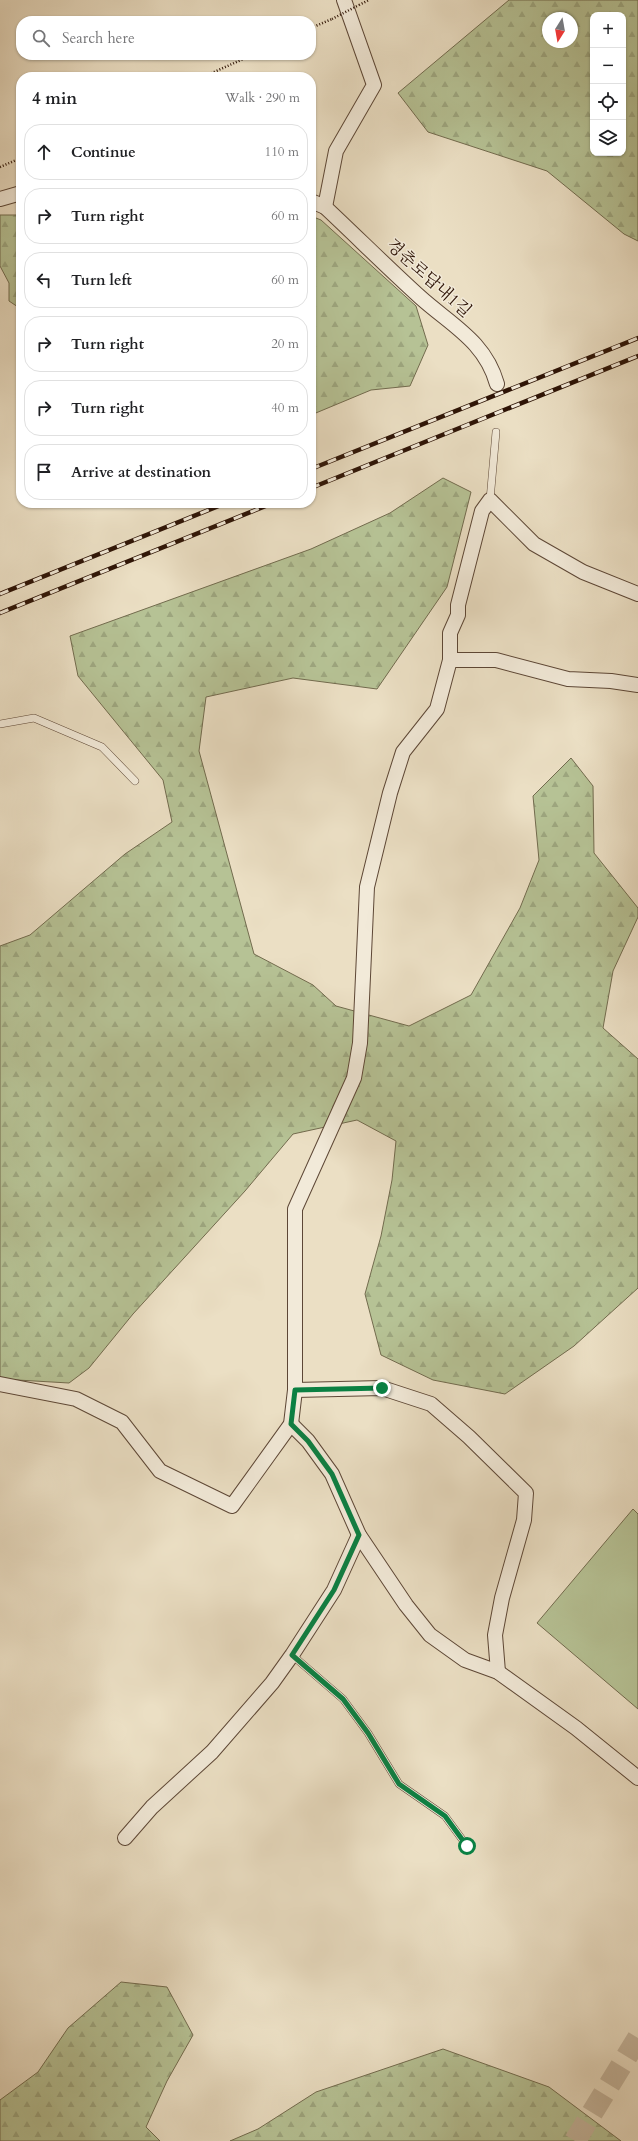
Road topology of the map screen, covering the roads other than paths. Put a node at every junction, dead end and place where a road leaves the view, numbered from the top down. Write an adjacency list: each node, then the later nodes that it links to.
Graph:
1 (344, 0): 5 (street)
2 (16, 194): 3 (street)
3 (0, 198)
4 (316, 202): 5 (street, 경춘로답내1길)
5 (326, 207): 6 (street, 경춘로답내1길)
6 (498, 384)
7 (496, 432): 8 (lane)
8 (490, 500): 9 (street); 10 (street)
9 (638, 594)
10 (450, 660): 11 (street); 15 (street)
11 (638, 685)
12 (0, 724): 13 (lane)
13 (135, 780)
14 (0, 1384): 16 (street)
15 (295, 1390): 16 (street); 19 (street)
16 (291, 1424): 17 (street)
17 (359, 1535): 18 (street); 19 (street)
18 (292, 1655): 21 (street); 22 (lane)
19 (498, 1672): 20 (street)
20 (638, 1778)
21 (125, 1838)
22 (467, 1846)

